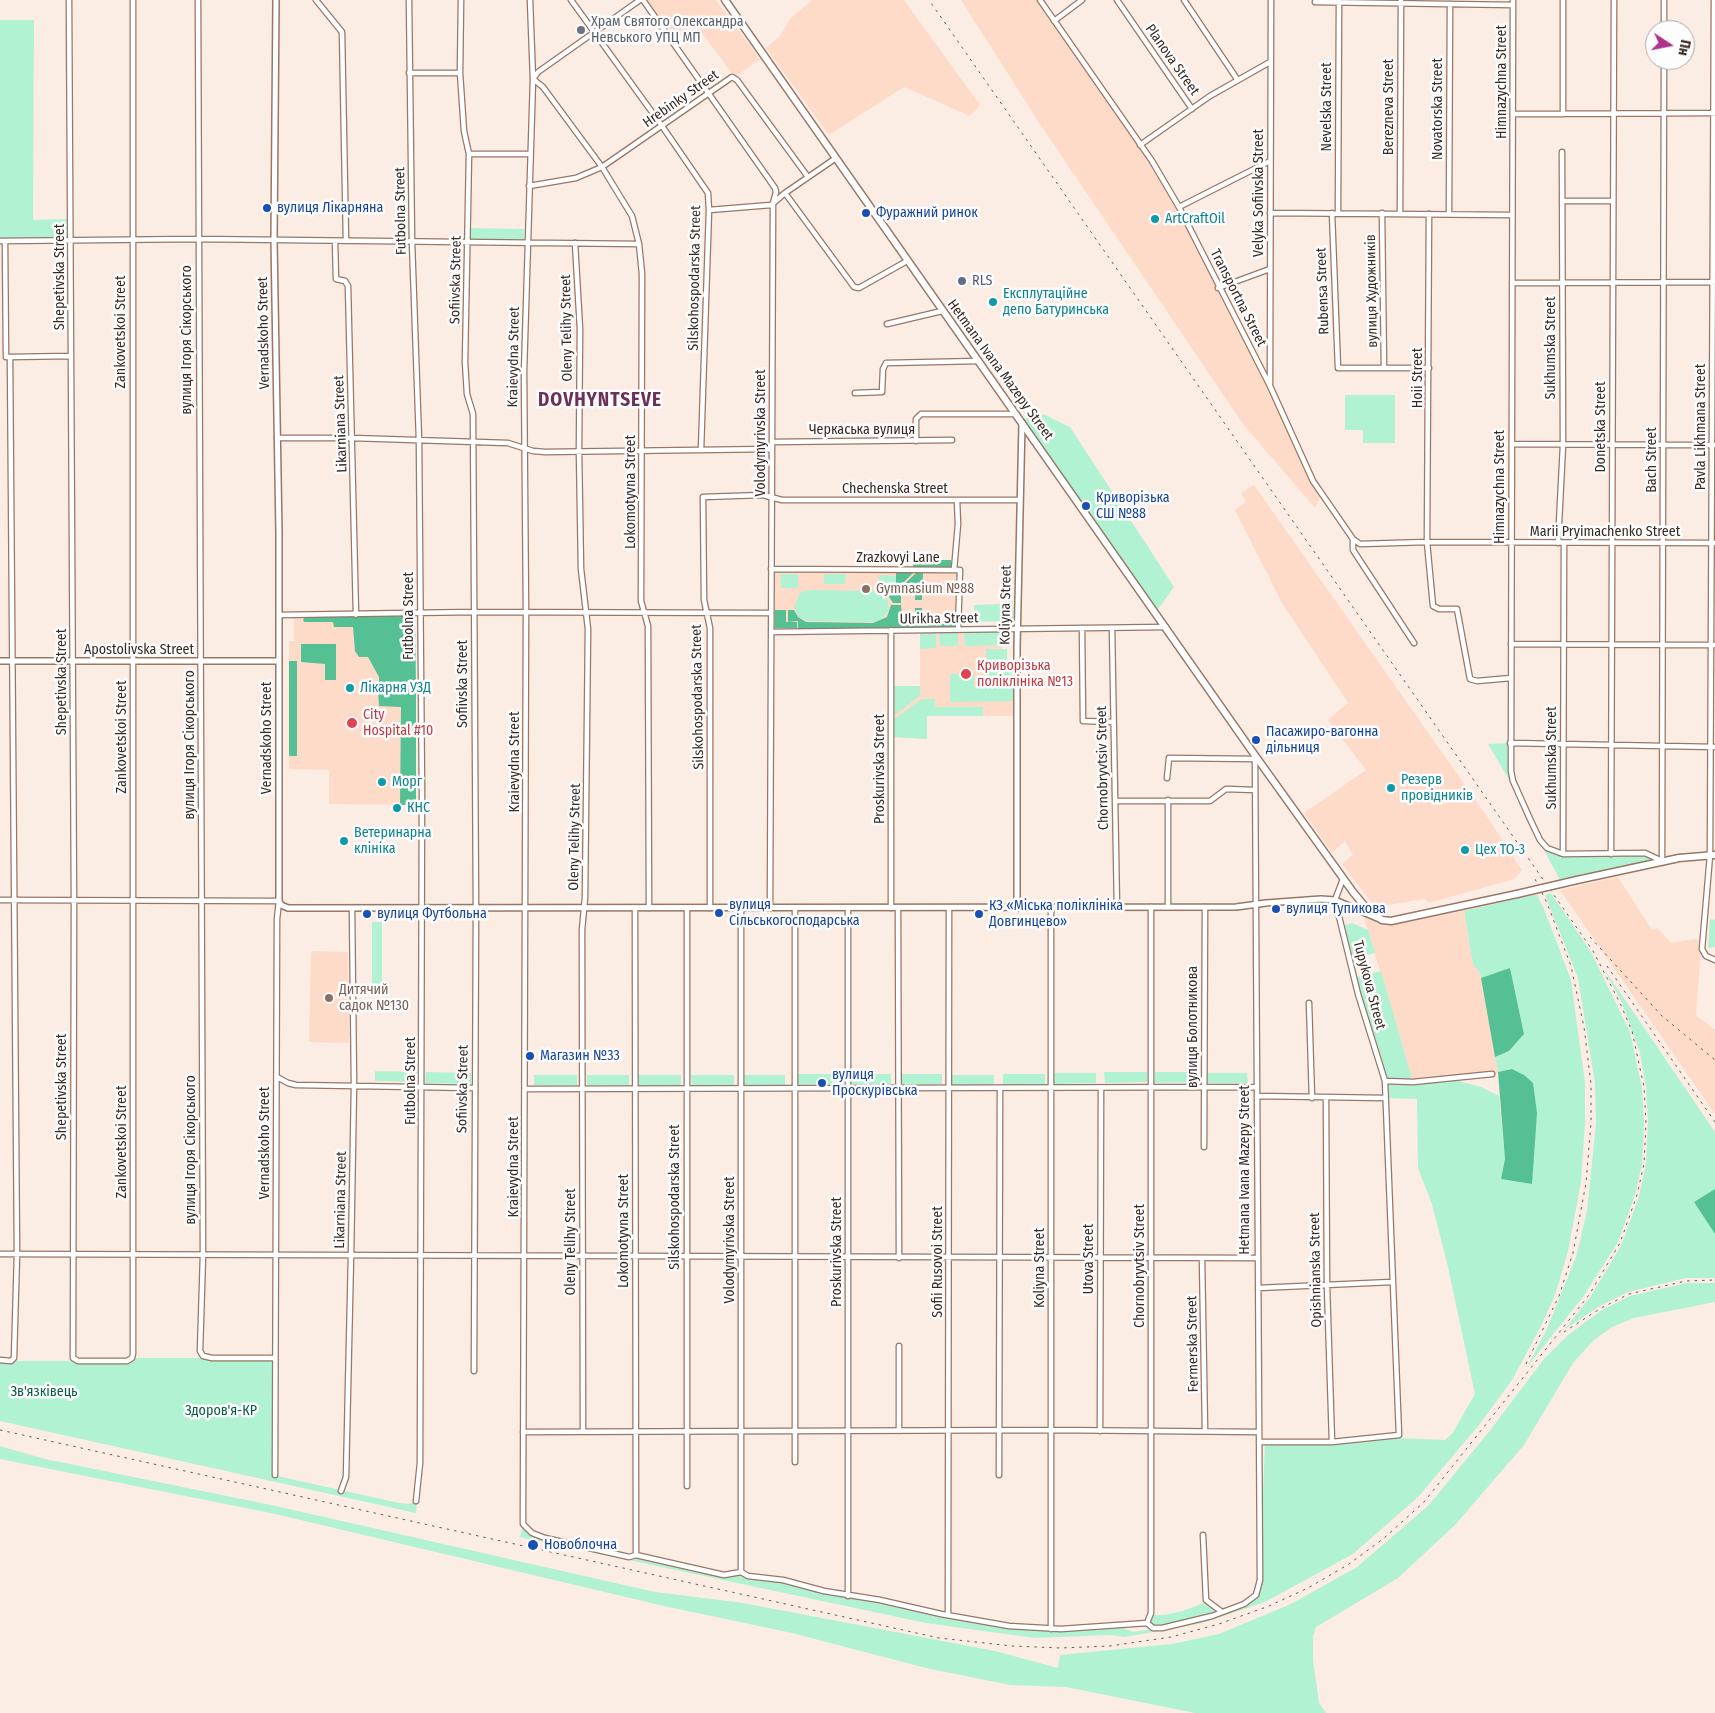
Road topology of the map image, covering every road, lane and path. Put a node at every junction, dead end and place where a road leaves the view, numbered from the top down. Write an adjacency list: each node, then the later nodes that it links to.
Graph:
1 (69, 0): 67 (street, Shepetivska Street)
2 (133, 0): 68 (street, Zankovetskoi Street)
3 (198, 0): 66 (street, вулиця Ігоря Сікорського)
4 (276, 0): 69 (street, Vernadskoho Street)
5 (316, 0): 72 (street)
6 (409, 0): 31 (street, Futbolna Street)
7 (461, 0): 32 (street, Sofiivska Street)
8 (530, 0): 33 (street, Kraievydna Street)
9 (571, 0): 28 (street, Silskohospodarska Street)
10 (641, 0): 28 (street); 35 (street, Volodymyrivska Street)
11 (725, 0): 47 (main road, Hetmana Ivana Mazepy Street)
12 (1040, 0): 27 (street, Transportna Street)
13 (1082, 0): 27 (street)
14 (1117, 0): 36 (street, Planova Street)
15 (1184, 0): 34 (street)
16 (1271, 0): 29 (street, Velyka Sofiivska Street)
17 (1563, 0): 40 (street)
18 (1614, 0): 41 (street, Donetska Street)
19 (1664, 0): 26 (street)
20 (1714, 0): 38 (street, Pavla Likhmana Street)
21 (1315, 2): 22 (street)
22 (1339, 2): 23 (street); 60 (street, Nevelska Street)
23 (1401, 2): 25 (street); 62 (street, Berezneva Street)
24 (1513, 2): 25 (street); 39 (street, Himnazychna Street)
25 (1450, 4): 64 (street, Novatorska Street)
26 (1664, 20)
27 (1054, 21): 43 (street, Transportna Street)
28 (595, 32): 33 (street); 42 (street, Silskohospodarska Street)
29 (1270, 62): 34 (street); 48 (street, Velyka Sofiivska Street)
30 (1664, 70): 37 (street, Bach Street)
31 (409, 73): 32 (street); 73 (street, Futbolna Street)
32 (460, 73): 45 (street, Sofiivska Street)
33 (532, 79): 46 (street, Kraievydna Street); 49 (street, Lokomotyvna Street)
34 (1238, 79): 36 (street)
35 (709, 94): 42 (street, Hrebinky Street); 50 (street, Hrebinky Street); 55 (street, Volodymyrivska Street)
36 (1192, 109): 43 (street)
37 (1664, 113): 38 (street); 41 (street); 80 (street, Bach Street)
38 (1714, 113): 81 (street, Pavla Likhmana Street)
39 (1513, 114): 40 (street); 65 (street, Himnazychna Street)
40 (1563, 114): 41 (street)
41 (1613, 114): 54 (street, Donetska Street)
42 (662, 126): 49 (street, Hrebinky Street); 57 (street, Silskohospodarska Street)
43 (1140, 145): 56 (street, Transportna Street)
44 (1562, 152): 53 (street, Sukhumska Street)
45 (469, 154): 46 (street); 74 (street, Sofiivska Street)
46 (530, 154): 51 (street, Kraievydna Street)
47 (836, 158): 50 (street); 78 (main road, Hetmana Ivana Mazepy Street)
48 (1270, 161): 56 (street); 58 (street, Velyka Sofiivska Street)
49 (602, 167): 51 (street, Hrebinky Street); 77 (street, Lokomotyvna Street)
50 (808, 177): 52 (street)
51 (529, 186): 75 (street, Kraievydna Street)
52 (785, 193): 55 (street); 78 (street)
53 (1562, 201): 54 (street); 83 (street, Sukhumska Street)
54 (1613, 201): 84 (street, Donetska Street)
55 (773, 203): 57 (street); 103 (street, Volodymyrivska Street)
56 (1179, 207): 85 (street, Transportna Street)
57 (709, 210): 111 (street, Silskohospodarska Street)
58 (1270, 213): 59 (street); 79 (street, Velyka Sofiivska Street)
59 (1332, 213): 60 (street); 92 (street, Rubensa Street)
60 (1338, 213): 61 (street)
61 (1382, 213): 62 (street); 92 (street, вулиця Художників)
62 (1400, 214): 63 (street)
63 (1429, 214): 64 (street); 93 (street, Hoii Street)
64 (1449, 214): 65 (street)
65 (1512, 215): 82 (street, Himnazychna Street)
66 (197, 239): 68 (street); 69 (street); 153 (street, вулиця Ігоря Сікорського)
67 (71, 240): 68 (street); 70 (street); 88 (street, Shepetivska Street)
68 (132, 240): 152 (street, Zankovetskoi Street)
69 (274, 240): 71 (street); 98 (street, Vernadskoho Street)
70 (3, 241): 90 (street)
71 (336, 241): 72 (street); 99 (street, Likarniana Street)
72 (346, 241): 73 (street)
73 (412, 242): 74 (street); 100 (street, Futbolna Street)
74 (468, 242): 75 (street); 104 (street, Sofiivska Street)
75 (527, 243): 76 (street); 110 (street, Kraievydna Street)
76 (575, 243): 77 (street); 113 (street, Oleny Telihy Street)
77 (639, 244): 114 (street, Lokomotyvna Street)
78 (907, 260): 86 (main road, Hetmana Ivana Mazepy Street)
79 (1270, 269): 85 (street); 94 (street, Velyka Sofiivska Street)
80 (1664, 282): 81 (street); 84 (street); 108 (street, Bach Street)
81 (1714, 282): 109 (street, Pavla Likhmana Street)
82 (1512, 283): 83 (street); 105 (street, Himnazychna Street)
83 (1562, 283): 84 (street); 106 (street, Sukhumska Street)
84 (1613, 283): 107 (street, Donetska Street)
85 (1218, 288): 94 (street, Transportna Street)
86 (942, 311): 87 (street); 91 (main road, Hetmana Ivana Mazepy Street)
87 (886, 324)
88 (72, 356): 90 (street); 151 (street, Shepetivska Street)
89 (0, 357): 90 (street)
90 (8, 357): 150 (street)
91 (979, 361): 95 (street); 96 (main road, Hetmana Ivana Mazepy Street)
92 (1384, 368): 93 (street)
93 (1430, 368): 119 (street, Hoii Street)
94 (1270, 386): 118 (street, Transportna Street)
95 (855, 393)
96 (1016, 414): 97 (main road, Hetmana Ivana Mazepy Street); 102 (street)
97 (1022, 422): 117 (street, Koliyna Street); 137 (main road, Hetmana Ivana Mazepy Street)
98 (277, 438): 99 (street); 134 (street, Vernadskoho Street)
99 (352, 438): 100 (street); 135 (street, Likarniana Street)
100 (419, 440): 104 (street); 136 (street, Futbolna Street)
101 (952, 440): 102 (street, Черкаська вулиця)
102 (916, 441): 103 (street, Черкаська вулиця)
103 (772, 442): 112 (street, Volodymyrivska Street)
104 (473, 443): 110 (street); 128 (street, Sofiivska Street)
105 (1512, 444): 106 (street); 120 (street, Himnazychna Street)
106 (1563, 444): 107 (street); 121 (street, Sukhumska Street)
107 (1612, 445): 108 (street); 125 (street, Donetska Street)
108 (1663, 445): 109 (street); 123 (street, Bach Street)
109 (1714, 445): 124 (street, Pavla Likhmana Street)
110 (524, 449): 113 (street); 129 (street, Kraievydna Street)
111 (701, 450): 112 (street); 114 (street)
112 (772, 450): 115 (street, Volodymyrivska Street)
113 (579, 451): 114 (street); 130 (street, Oleny Telihy Street)
114 (642, 451): 131 (street, Lokomotyvna Street)
115 (772, 496): 116 (street, Chechenska Street); 126 (street, Volodymyrivska Street); 132 (street, Silskohospodarska Street)
116 (957, 500): 117 (street, Chechenska Street); 127 (street, Zrazkovyi Lane)
117 (1019, 500): 138 (street, Koliyna Street)
118 (1352, 539): 119 (street); 144 (street, Transportna Street)
119 (1427, 542): 120 (street, Marii Pryimachenko Street); 156 (street)
120 (1511, 543): 121 (street, Marii Pryimachenko Street); 145 (street, Himnazychna Street)
121 (1558, 543): 122 (street, Marii Pryimachenko Street)
122 (1564, 543): 125 (street, Marii Pryimachenko Street); 146 (street, Sukhumska Street)
123 (1663, 543): 124 (street, Marii Pryimachenko Street); 125 (street, Marii Pryimachenko Street); 148 (street, Bach Street)
124 (1713, 543): 149 (street, Pavla Likhmana Street)
125 (1612, 544): 147 (street, Donetska Street)
126 (772, 569): 127 (street, Zrazkovyi Lane); 133 (street, Volodymyrivska Street)
127 (954, 570): 142 (street)
128 (474, 612): 129 (street); 136 (street); 183 (street, Sofiivska Street)
129 (526, 612): 130 (street); 184 (street, Kraievydna Street)
130 (586, 612): 131 (street); 185 (street, Oleny Telihy Street)
131 (644, 612): 132 (street); 187 (street, Lokomotyvna Street)
132 (707, 612): 133 (street); 189 (street, Silskohospodarska Street)
133 (771, 613): 143 (street, Volodymyrivska Street)
134 (279, 615): 135 (street); 154 (street, Vernadskoho Street)
135 (356, 615): 136 (street)
136 (421, 615): 182 (street, Futbolna Street)
137 (1167, 627): 140 (street, Ulrikha Street); 163 (main road, Hetmana Ivana Mazepy Street)
138 (1017, 628): 139 (street, Ulrikha Street); 142 (street, Ulrikha Street); 197 (street, Koliyna Street)
139 (1082, 628): 140 (street, Ulrikha Street); 157 (street)
140 (1112, 628): 157 (street, Chornobryvtsiv Street)
141 (891, 630): 142 (street, Ulrikha Street); 143 (street, Ulrikha Street); 194 (street, Proskurivska Street)
142 (958, 630)
143 (771, 632): 191 (street, Volodymyrivska Street)
144 (1414, 642)
145 (1511, 644): 146 (street); 156 (street, Himnazychna Street)
146 (1564, 644): 147 (street); 159 (street, Sukhumska Street)
147 (1612, 645): 148 (street); 160 (street, Donetska Street)
148 (1663, 645): 149 (street); 161 (street, Bach Street)
149 (1713, 645): 162 (street, Pavla Likhmana Street)
150 (12, 661): 151 (street, Apostolivska Street); 155 (street, Apostolivska Street); 174 (street)
151 (73, 661): 152 (street, Apostolivska Street); 176 (street, Shepetivska Street)
152 (133, 661): 153 (street, Apostolivska Street); 177 (street, Zankovetskoi Street)
153 (200, 661): 154 (street, Apostolivska Street); 178 (street, вулиця Ігоря Сікорського)
154 (279, 661): 179 (street, Vernadskoho Street)
155 (0, 662)
156 (1511, 678): 158 (street, Himnazychna Street)
157 (1113, 722): 167 (street, Chornobryvtsiv Street)
158 (1510, 743): 159 (street); 168 (street, Himnazychna Street)
159 (1563, 744): 160 (street); 168 (street, Sukhumska Street)
160 (1611, 745): 161 (street); 169 (street, Donetska Street)
161 (1662, 746): 162 (street); 171 (street, Bach Street)
162 (1713, 747): 170 (street, Pavla Likhmana Street)
163 (1255, 756): 164 (street); 165 (street, Hetmana Ivana Mazepy Street); 172 (main road, Hetmana Ivana Mazepy Street)
164 (1167, 778)
165 (1255, 790): 166 (street); 180 (street, Hetmana Ivana Mazepy Street)
166 (1168, 800): 167 (street); 201 (street)
167 (1116, 801): 199 (street, Chornobryvtsiv Street)
168 (1563, 854): 169 (street, Himnazychna Street)
169 (1611, 854): 171 (street, Himnazychna Street)
170 (1712, 855): 171 (main road); 204 (street, Pavla Likhmana Street)
171 (1662, 861): 203 (main road, bridge)
172 (1343, 879): 175 (street); 203 (main road, Hetmana Ivana Mazepy Street)
173 (0, 900): 174 (street)
174 (14, 900): 176 (street); 233 (street)
175 (1334, 900): 180 (street); 203 (street); 208 (street, Tupykova Street)
176 (74, 901): 177 (street); 234 (street, Shepetivska Street)
177 (135, 901): 178 (street); 235 (street, Zankovetskoi Street)
178 (202, 901): 179 (street); 236 (street, вулиця Ігоря Сікорського)
179 (279, 901): 181 (street); 207 (street, Vernadskoho Street)
180 (1257, 906): 202 (street); 211 (street, Hetmana Ivana Mazepy Street)
181 (352, 908): 182 (street); 209 (street, Likarniana Street)
182 (422, 908): 183 (street); 210 (street, Futbolna Street)
183 (476, 908): 184 (street); 212 (street, Sofiivska Street)
184 (525, 908): 185 (street); 223 (street, Kraievydna Street)
185 (583, 908): 186 (street); 224 (street, Oleny Telihy Street)
186 (635, 908): 187 (street); 225 (street, Lokomotyvna Street)
187 (649, 908): 188 (street)
188 (687, 908): 189 (street); 226 (street, Silskohospodarska Street)
189 (710, 908): 190 (street)
190 (741, 908): 191 (street); 213 (street, Volodymyrivska Street)
191 (770, 908): 192 (street)
192 (795, 908): 193 (street); 214 (street)
193 (848, 908): 194 (street); 215 (street, Proskurivska Street)
194 (891, 908): 195 (street)
195 (898, 908): 196 (street); 216 (street)
196 (949, 908): 197 (street); 217 (street, Sofii Rusovoi Street)
197 (1017, 908): 198 (street)
198 (1051, 908): 199 (street); 219 (street, Koliyna Street)
199 (1117, 908): 200 (street)
200 (1151, 908): 201 (street); 221 (street, Chornobryvtsiv Street)
201 (1168, 908): 202 (street)
202 (1205, 908): 222 (street, вулиця Болотникова)
203 (1378, 918)
204 (1715, 960)
205 (1309, 1003): 228 (street)
206 (1492, 1074): 208 (street)
207 (277, 1077): 209 (street); 237 (street, Vernadskoho Street)
208 (1385, 1081): 230 (street, Tupykova Street)
209 (354, 1085): 210 (street); 239 (street, Likarniana Street)
210 (422, 1086): 212 (street); 238 (street, Futbolna Street)
211 (1257, 1087): 222 (street); 227 (street, Hetmana Ivana Mazepy Street)
212 (474, 1088): 240 (street, Sofiivska Street)
213 (741, 1088): 214 (street); 226 (street); 244 (street, Volodymyrivska Street)
214 (796, 1088): 215 (street); 246 (street)
215 (848, 1088): 216 (street); 247 (street, Proskurivska Street)
216 (899, 1088): 217 (street); 251 (street)
217 (949, 1088): 218 (street); 248 (street, Sofii Rusovoi Street)
218 (1000, 1088): 219 (street); 252 (street)
219 (1050, 1088): 220 (street); 249 (street, Koliyna Street)
220 (1101, 1088): 221 (street); 250 (street, Utova Street)
221 (1151, 1088): 222 (street); 253 (street, Chornobryvtsiv Street)
222 (1204, 1088): 231 (street, вулиця Болотникова)
223 (526, 1089): 224 (street); 245 (street, Kraievydna Street)
224 (582, 1089): 225 (street); 241 (street, Oleny Telihy Street)
225 (635, 1089): 226 (street); 242 (street, Lokomotyvna Street)
226 (687, 1089): 243 (street, Silskohospodarska Street)
227 (1256, 1096): 228 (street); 255 (street, Hetmana Ivana Mazepy Street)
228 (1312, 1098): 229 (street)
229 (1326, 1098): 230 (street); 257 (street, Opishnianska Street)
230 (1385, 1098): 256 (street, Tupykova Street)
231 (1204, 1147)
232 (0, 1254): 233 (street)
233 (17, 1254): 234 (street); 261 (street)
234 (74, 1254): 235 (street); 262 (street, Shepetivska Street)
235 (133, 1255): 236 (street); 262 (street, Zankovetskoi Street)
236 (203, 1255): 237 (street); 260 (street, вулиця Ігоря Сікорського)
237 (277, 1255): 239 (street); 260 (street, Vernadskoho Street)
238 (421, 1255): 239 (street); 240 (street); 286 (street, Futbolna Street)
239 (351, 1256): 285 (street, Likarniana Street)
240 (474, 1256): 245 (street); 263 (street, Sofiivska Street)
241 (583, 1256): 242 (street); 245 (street); 276 (street, Oleny Telihy Street)
242 (636, 1256): 243 (street); 269 (street, Lokomotyvna Street)
243 (687, 1256): 244 (street); 264 (street, Silskohospodarska Street)
244 (741, 1256): 246 (street); 270 (street, Volodymyrivska Street)
245 (525, 1257): 275 (street, Kraievydna Street)
246 (796, 1257): 247 (street); 277 (street)
247 (848, 1257): 251 (street); 271 (street, Proskurivska Street)
248 (949, 1257): 251 (street); 252 (street); 265 (street, Sofii Rusovoi Street)
249 (1051, 1257): 250 (street); 252 (street); 267 (street, Koliyna Street)
250 (1100, 1257): 253 (street); 273 (street, Utova Street)
251 (900, 1258)
252 (1000, 1258): 266 (street)
253 (1152, 1258): 254 (street); 274 (street, Chornobryvtsiv Street)
254 (1202, 1258): 255 (street); 268 (street, Fermerska Street)
255 (1258, 1258): 258 (street, Hetmana Ivana Mazepy Street)
256 (1392, 1282): 257 (street); 280 (street, Tupykova Street)
257 (1327, 1286): 258 (street); 280 (street, Opishnianska Street)
258 (1258, 1288): 278 (street, Hetmana Ivana Mazepy Street)
259 (899, 1346): 272 (street)
260 (275, 1358): 283 (street, Vernadskoho Street)
261 (0, 1360)
262 (78, 1362)
263 (474, 1370)
264 (687, 1430): 269 (street); 270 (street); 284 (street, Silskohospodarska Street)
265 (950, 1430): 266 (street); 272 (street); 292 (street, Sofii Rusovoi Street)
266 (1001, 1430): 267 (street); 282 (street)
267 (1052, 1430): 273 (street); 294 (street, Koliyna Street)
268 (1206, 1430): 274 (street); 278 (street)
269 (636, 1431): 276 (street); 288 (street, Lokomotyvna Street)
270 (741, 1431): 277 (street); 289 (street, Volodymyrivska Street)
271 (848, 1431): 272 (street); 277 (street); 290 (street, Proskurivska Street)
272 (899, 1431)
273 (1100, 1431): 274 (street)
274 (1151, 1431): 293 (street, Chornobryvtsiv Street)
275 (523, 1432): 276 (street); 288 (street, Kraievydna Street)
276 (583, 1432)
277 (795, 1432): 281 (street)
278 (1259, 1432): 279 (street, Hetmana Ivana Mazepy Street)
279 (1259, 1442): 280 (street); 291 (street, Hetmana Ivana Mazepy Street)
280 (1332, 1442)
281 (796, 1462)
282 (1000, 1474)
283 (275, 1475)
284 (687, 1486)
285 (341, 1491)
286 (416, 1501)
287 (1203, 1535): 291 (street)
288 (636, 1555): 289 (street)
289 (741, 1572): 290 (street)
290 (848, 1596): 292 (street)
291 (1222, 1612): 293 (street)
292 (948, 1615): 294 (street)
293 (1147, 1623): 294 (street)
294 (1051, 1629)

